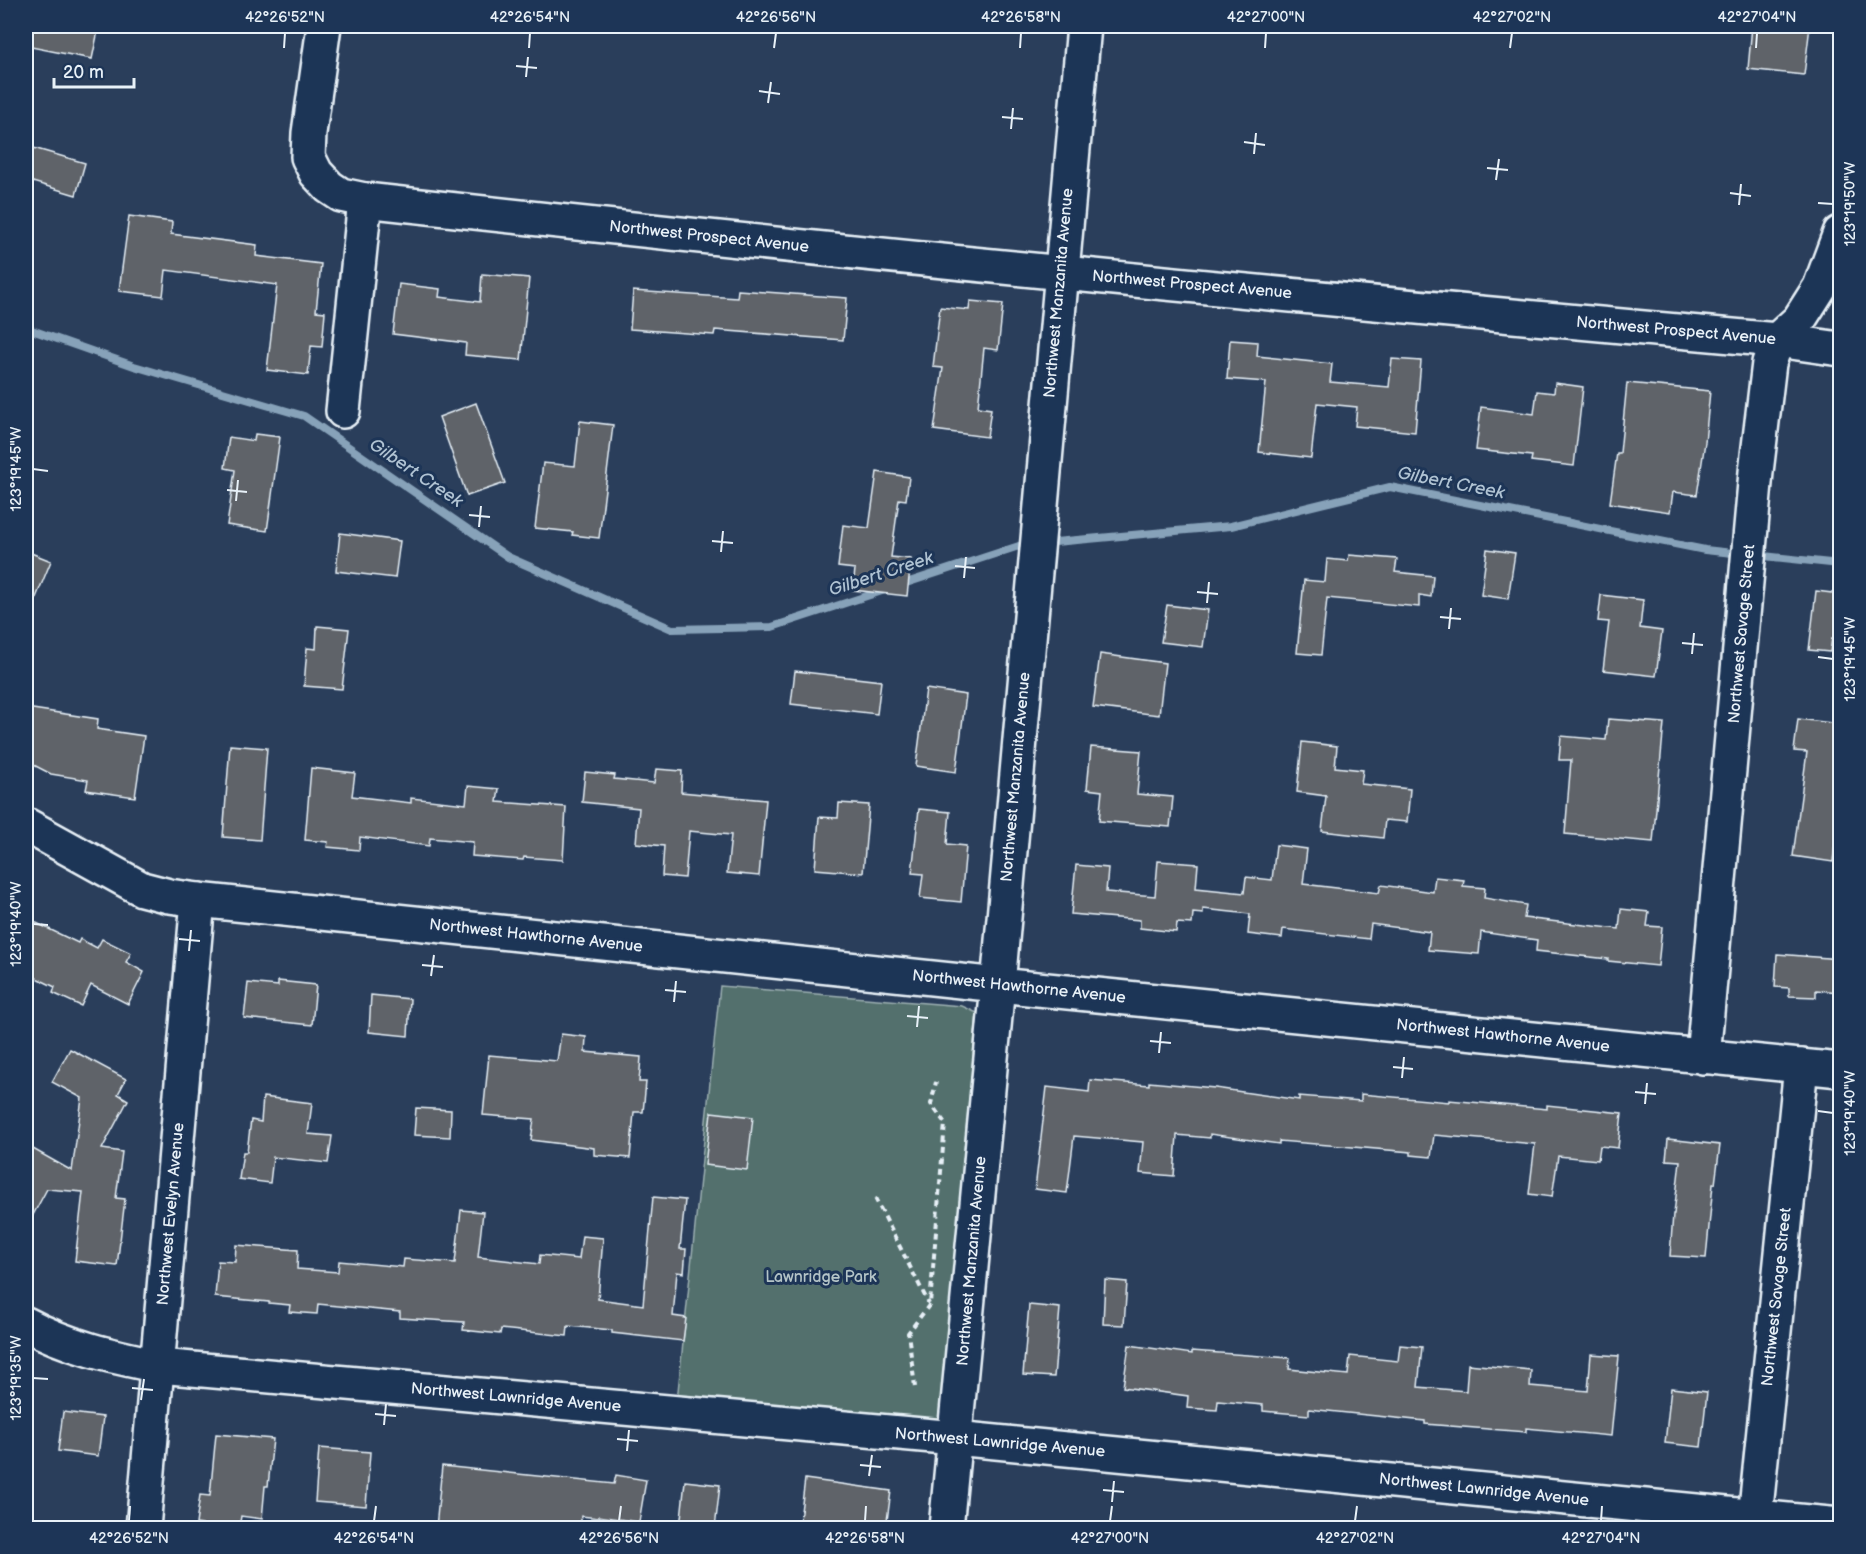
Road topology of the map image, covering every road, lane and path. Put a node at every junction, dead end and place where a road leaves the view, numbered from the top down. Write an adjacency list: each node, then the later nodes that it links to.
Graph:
1 (324, 26): 3 (street, Northwest Prospect Avenue)
2 (1084, 26): 5 (street, Northwest Manzanita Avenue)
3 (365, 200): 5 (street, Northwest Prospect Avenue); 8 (street)
4 (1840, 233): 6 (street, Northwest Savage Street)
5 (1061, 273): 6 (street, Northwest Prospect Avenue); 11 (street, Northwest Manzanita Avenue)
6 (1777, 340): 7 (street, Northwest Prospect Avenue); 12 (street, Northwest Savage Street)
7 (1840, 349)
8 (343, 411)
9 (26, 825): 10 (street, Northwest Hawthorne Avenue)
10 (198, 900): 11 (street, Northwest Hawthorne Avenue); 19 (street, Northwest Evelyn Avenue)
11 (998, 985): 12 (street, Northwest Hawthorne Avenue); 21 (street, Northwest Manzanita Avenue)
12 (1703, 1057): 13 (street, Northwest Hawthorne Avenue)
13 (1801, 1066): 14 (street, Northwest Hawthorne Avenue); 22 (street, Northwest Savage Street)
14 (1840, 1070)
15 (936, 1082): 17 (path)
16 (875, 1198): 17 (path)
17 (930, 1304): 20 (path)
18 (26, 1324): 19 (street, Northwest Lawnridge Avenue)
19 (159, 1366): 21 (street, Northwest Lawnridge Avenue); 24 (street, Northwest Evelyn Avenue)
20 (915, 1387)
21 (955, 1438): 22 (street, Northwest Lawnridge Avenue); 25 (street, Northwest Manzanita Avenue)
22 (1754, 1522): 23 (street, Northwest Lawnridge Avenue)
23 (1840, 1525)
24 (143, 1528)
25 (946, 1528)

